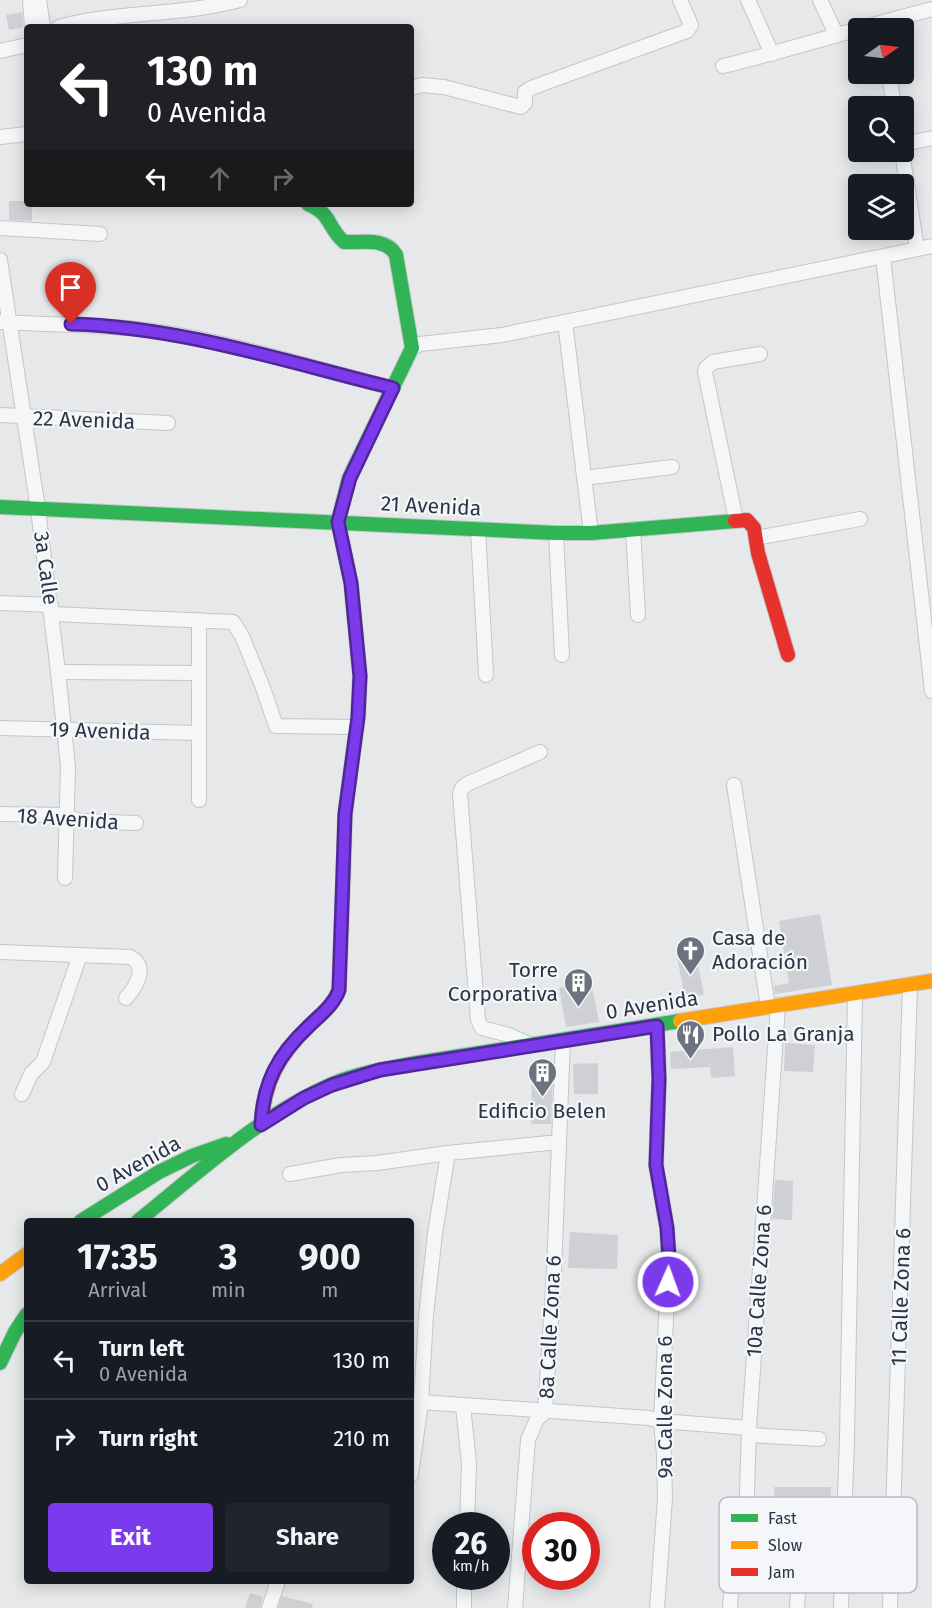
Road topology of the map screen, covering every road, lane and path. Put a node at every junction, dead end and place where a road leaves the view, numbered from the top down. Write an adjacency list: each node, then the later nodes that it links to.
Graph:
1 (30, 0): 9 (street)
2 (39, 0): 10 (street)
3 (240, 0): 11 (street)
4 (680, 0): 18 (street)
5 (748, 0): 16 (street)
6 (820, 0): 13 (street)
7 (922, 7): 8 (street)
8 (897, 18)
9 (32, 24)
10 (43, 24)
11 (75, 24)
12 (848, 32): 13 (street)
13 (836, 34): 16 (street)
14 (24, 46): 15 (street)
15 (0, 51)
16 (772, 54): 17 (street)
17 (723, 66)
18 (414, 88)
19 (24, 134): 20 (street)
20 (0, 137)
21 (932, 138): 22 (street)
22 (914, 142)
23 (904, 162): 28 (street)
24 (326, 209): 33 (street)
25 (0, 228): 26 (street)
26 (100, 234)
27 (932, 246): 28 (street)
28 (917, 249): 29 (street)
29 (883, 257): 31 (street); 60 (street)
30 (0, 260): 32 (street, 3a Calle)
31 (565, 322): 33 (street); 40 (street)
32 (5, 323): 35 (street); 37 (street, 3a Calle)
33 (412, 348): 35 (street)
34 (760, 354): 44 (street)
35 (393, 388): 45 (street)
36 (0, 415): 37 (street, 22 Avenida)
37 (24, 417): 38 (street, 22 Avenida); 42 (street, 3a Calle)
38 (168, 423)
39 (672, 467): 40 (street)
40 (585, 478): 49 (street)
41 (0, 507): 42 (street, 21 Avenida)
42 (38, 509): 45 (street, 21 Avenida); 52 (street, 3a Calle)
43 (860, 519): 50 (street)
44 (743, 520): 47 (street, 21 Avenida); 50 (street)
45 (338, 522): 46 (street, 21 Avenida); 61 (street)
46 (478, 529): 48 (street, 21 Avenida); 59 (street)
47 (633, 530): 49 (street, 21 Avenida); 53 (street)
48 (556, 533): 49 (street, 21 Avenida); 55 (street)
49 (591, 533)
50 (756, 538): 56 (street)
51 (0, 603): 52 (street)
52 (51, 610): 54 (street); 57 (street, 3a Calle)
53 (638, 615)
54 (199, 620): 58 (street); 61 (street)
55 (562, 655)
56 (788, 655)
57 (58, 672): 58 (street); 63 (street, 3a Calle)
58 (198, 673): 64 (street)
59 (486, 675)
60 (932, 691)
61 (356, 727): 83 (street)
62 (0, 728): 63 (street, 19 Avenida)
63 (64, 729): 64 (street, 19 Avenida); 69 (street, 3a Calle)
64 (199, 733): 67 (street)
65 (540, 752): 81 (street)
66 (734, 785): 78 (street, 10a Calle Zona 6)
67 (199, 800)
68 (0, 814): 69 (street, 18 Avenida)
69 (66, 817): 70 (street, 18 Avenida); 71 (street, 3a Calle)
70 (136, 823)
71 (65, 878)
72 (0, 952): 73 (street)
73 (80, 955): 77 (street); 82 (street)
74 (932, 981): 75 (street, 0 Avenida)
75 (910, 985): 76 (street, 0 Avenida); 103 (street, 11 Calle Zona 6)
76 (855, 994): 78 (street, 0 Avenida); 102 (street)
77 (126, 998)
78 (773, 1006): 79 (street, 0 Avenida); 99 (street, 10a Calle Zona 6)
79 (657, 1026): 80 (street, 0 Avenida); 98 (street, 9a Calle Zona 6)
80 (564, 1040): 81 (street, 0 Avenida); 84 (street, 8a Calle Zona 6)
81 (531, 1045): 83 (street, 0 Avenida)
82 (22, 1094)
83 (255, 1128): 87 (street, 0 Avenida); 88 (street, 0 Avenida)
84 (559, 1142): 85 (street); 96 (street, 8a Calle Zona 6)
85 (448, 1153): 86 (street); 93 (street)
86 (290, 1174)
87 (86, 1218)
88 (142, 1218)
89 (24, 1256): 90 (street)
90 (0, 1274)
91 (24, 1318): 92 (street)
92 (0, 1363)
93 (417, 1371): 94 (street)
94 (421, 1402): 95 (street); 97 (street)
95 (464, 1406): 96 (street); 104 (street)
96 (545, 1412): 98 (street); 113 (street, 8a Calle Zona 6)
97 (415, 1418)
98 (661, 1421): 99 (street); 114 (street, 9a Calle Zona 6)
99 (749, 1432): 100 (street); 101 (street, 10a Calle Zona 6)
100 (819, 1439)
101 (745, 1497)
102 (845, 1497)
103 (894, 1497)
104 (467, 1512)
105 (277, 1584): 111 (street)
106 (464, 1590): 112 (street)
107 (731, 1593): 115 (street, 10a Calle Zona 6)
108 (798, 1593): 116 (street)
109 (842, 1593): 117 (street)
110 (890, 1593): 118 (street, 11 Calle Zona 6)
111 (269, 1608)
112 (464, 1608)
113 (515, 1608)
114 (657, 1608)
115 (730, 1608)
116 (797, 1608)
117 (842, 1608)
118 (890, 1608)

